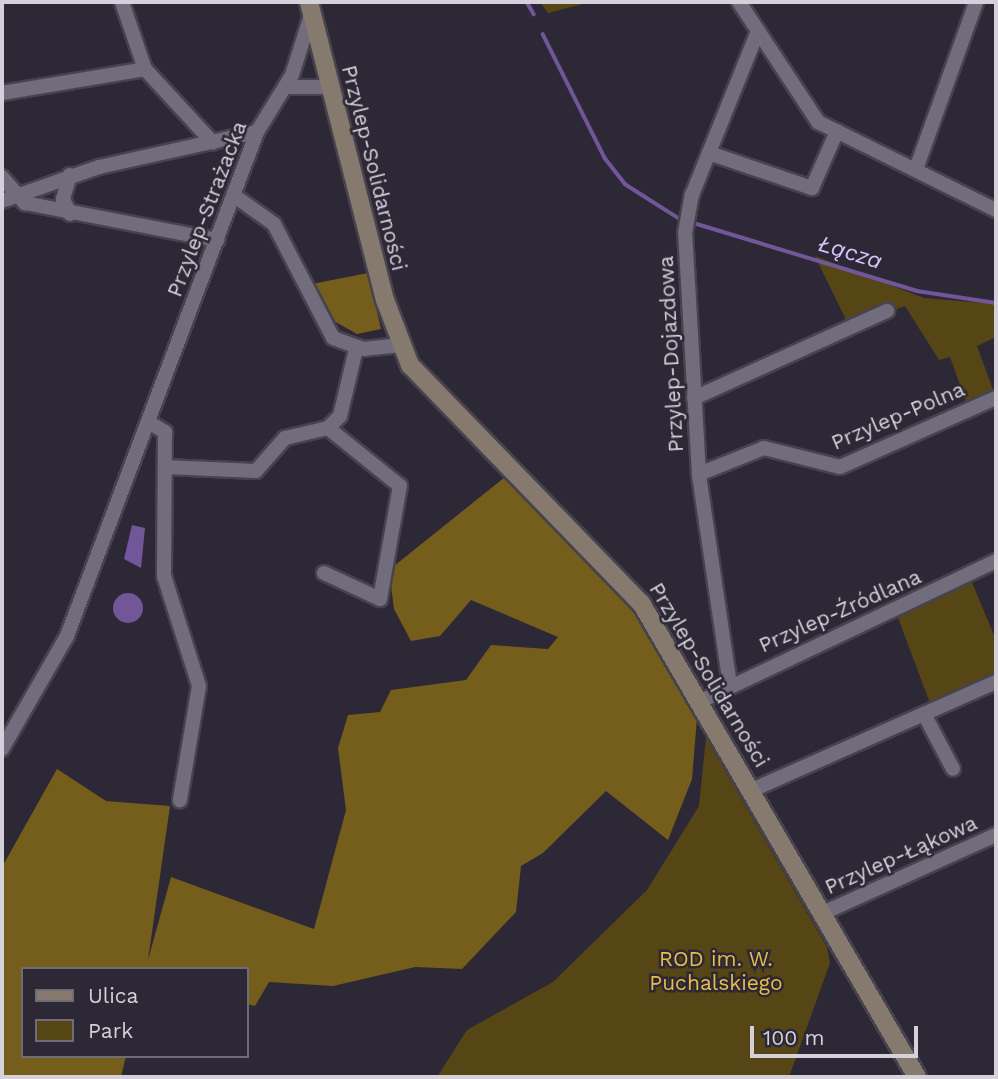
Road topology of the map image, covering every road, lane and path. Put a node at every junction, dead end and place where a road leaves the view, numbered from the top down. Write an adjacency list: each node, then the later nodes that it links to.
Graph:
1 (122, 2): 6 (street)
2 (739, 2): 5 (street)
3 (976, 2): 16 (street)
4 (310, 8): 7 (main road, Przylep-Solidarności); 8 (street, Przylep-Strażacka)
5 (758, 31): 10 (street); 14 (street, Przylep-Dojazdowa)
6 (145, 69): 9 (street); 13 (street)
7 (330, 87): 8 (street); 25 (main road, Przylep-Solidarności)
8 (285, 88): 11 (street, Przylep-Strażacka)
9 (2, 93)
10 (837, 131): 14 (street); 16 (street)
11 (257, 132): 12 (street); 15 (street, Przylep-Strażacka)
12 (229, 141): 13 (street); 15 (street)
13 (213, 143): 17 (street)
14 (709, 153): 27 (street, Przylep-Dojazdowa)
15 (253, 156): 19 (street, Przylep-Strażacka)
16 (916, 169): 21 (street)
17 (70, 175): 20 (street); 22 (street)
18 (2, 177): 20 (street)
19 (236, 197): 23 (street, Przylep-Strażacka); 26 (street)
20 (8, 199): 22 (street)
21 (996, 210)
22 (70, 214): 23 (street)
23 (217, 240): 29 (street, Przylep-Strażacka)
24 (887, 311): 27 (street)
25 (399, 345): 26 (street); 37 (main road, Przylep-Solidarności)
26 (356, 349): 30 (street)
27 (694, 398): 32 (street, Przylep-Dojazdowa)
28 (996, 398): 32 (street, Przylep-Polna)
29 (148, 422): 31 (street); 39 (street, Przylep-Strażacka)
30 (328, 428): 31 (street); 34 (street)
31 (165, 467): 42 (street)
32 (699, 474): 36 (street, Przylep-Dojazdowa)
33 (996, 561): 36 (street, Przylep-Źródlana)
34 (324, 573)
35 (996, 682): 38 (street)
36 (730, 685): 37 (street, Przylep-Źródlana)
37 (701, 701): 41 (main road, Przylep-Solidarności)
38 (924, 714): 40 (street); 41 (street)
39 (2, 749)
40 (953, 769)
41 (752, 790): 44 (main road, Przylep-Solidarności)
42 (180, 800)
43 (996, 835): 44 (street, Przylep-Łąkowa)
44 (823, 913): 45 (main road, Przylep-Solidarności)
45 (917, 1077)

